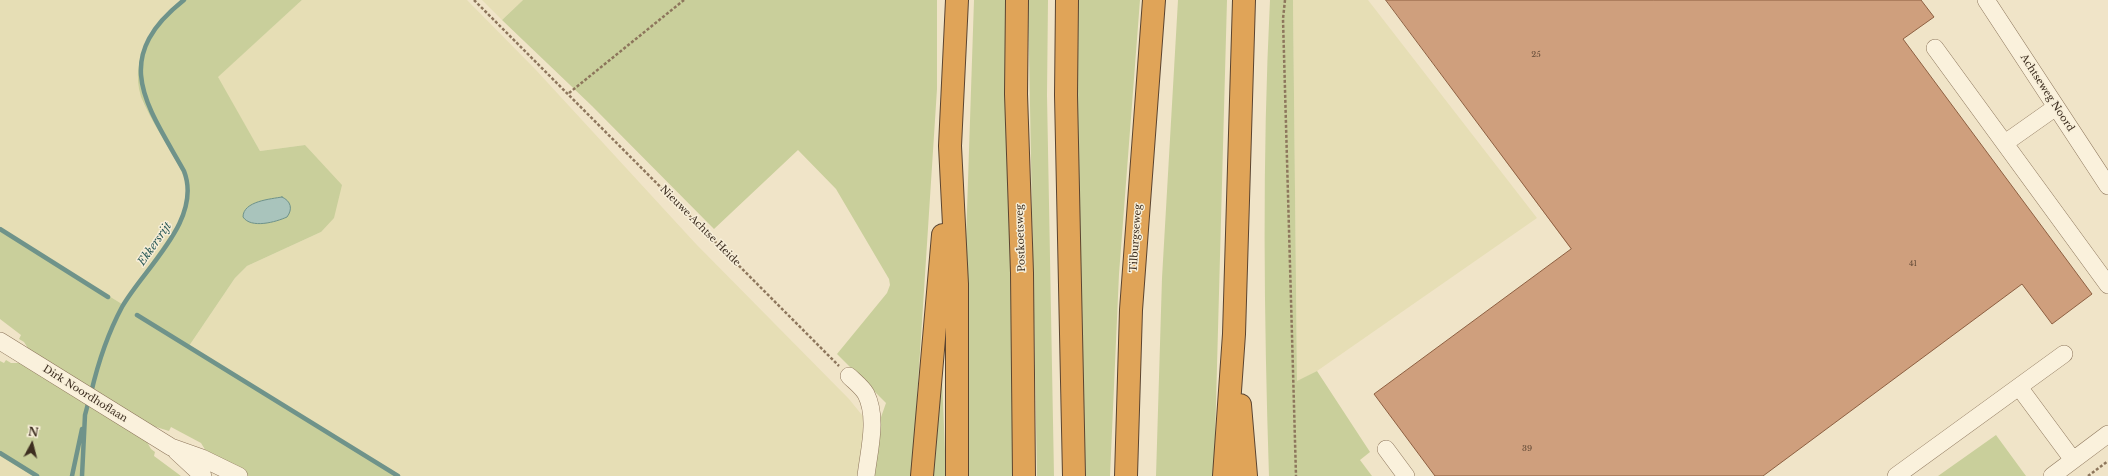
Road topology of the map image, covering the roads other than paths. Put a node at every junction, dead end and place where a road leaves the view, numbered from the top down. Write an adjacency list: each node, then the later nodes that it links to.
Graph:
1 (957, 0): 10 (highway)
2 (1017, 0): 28 (highway, Postkoetsweg)
3 (1067, 0): 29 (highway)
4 (1154, 0): 30 (highway, Tilburgseweg)
5 (1244, 0): 13 (highway)
6 (1986, 0): 8 (street, Achtseweg Noord)
7 (1934, 48): 9 (street)
8 (2056, 107): 9 (street); 11 (street, Achtseweg Noord)
9 (2005, 144): 12 (street)
10 (950, 146): 26 (highway); 27 (highway)
11 (2108, 186)
12 (2108, 285)
13 (1234, 334): 31 (highway); 32 (highway)
14 (0, 341): 19 (street, Dirk Noordhoflaan)
15 (2064, 354): 17 (street)
16 (849, 376): 25 (street)
17 (2019, 387): 21 (street); 22 (street)
18 (2108, 434): 21 (street)
19 (171, 447): 23 (street, Dirk Noordhoflaan); 24 (street, Dirk Noordhoflaan)
20 (1386, 449): 33 (street)
21 (2073, 460): 34 (street)
22 (1903, 474)
23 (203, 476)
24 (239, 476)
25 (866, 476)
26 (922, 476)
27 (957, 476)
28 (1024, 476)
29 (1074, 476)
30 (1126, 476)
31 (1224, 476)
32 (1246, 476)
33 (1406, 476)
34 (2052, 476)

